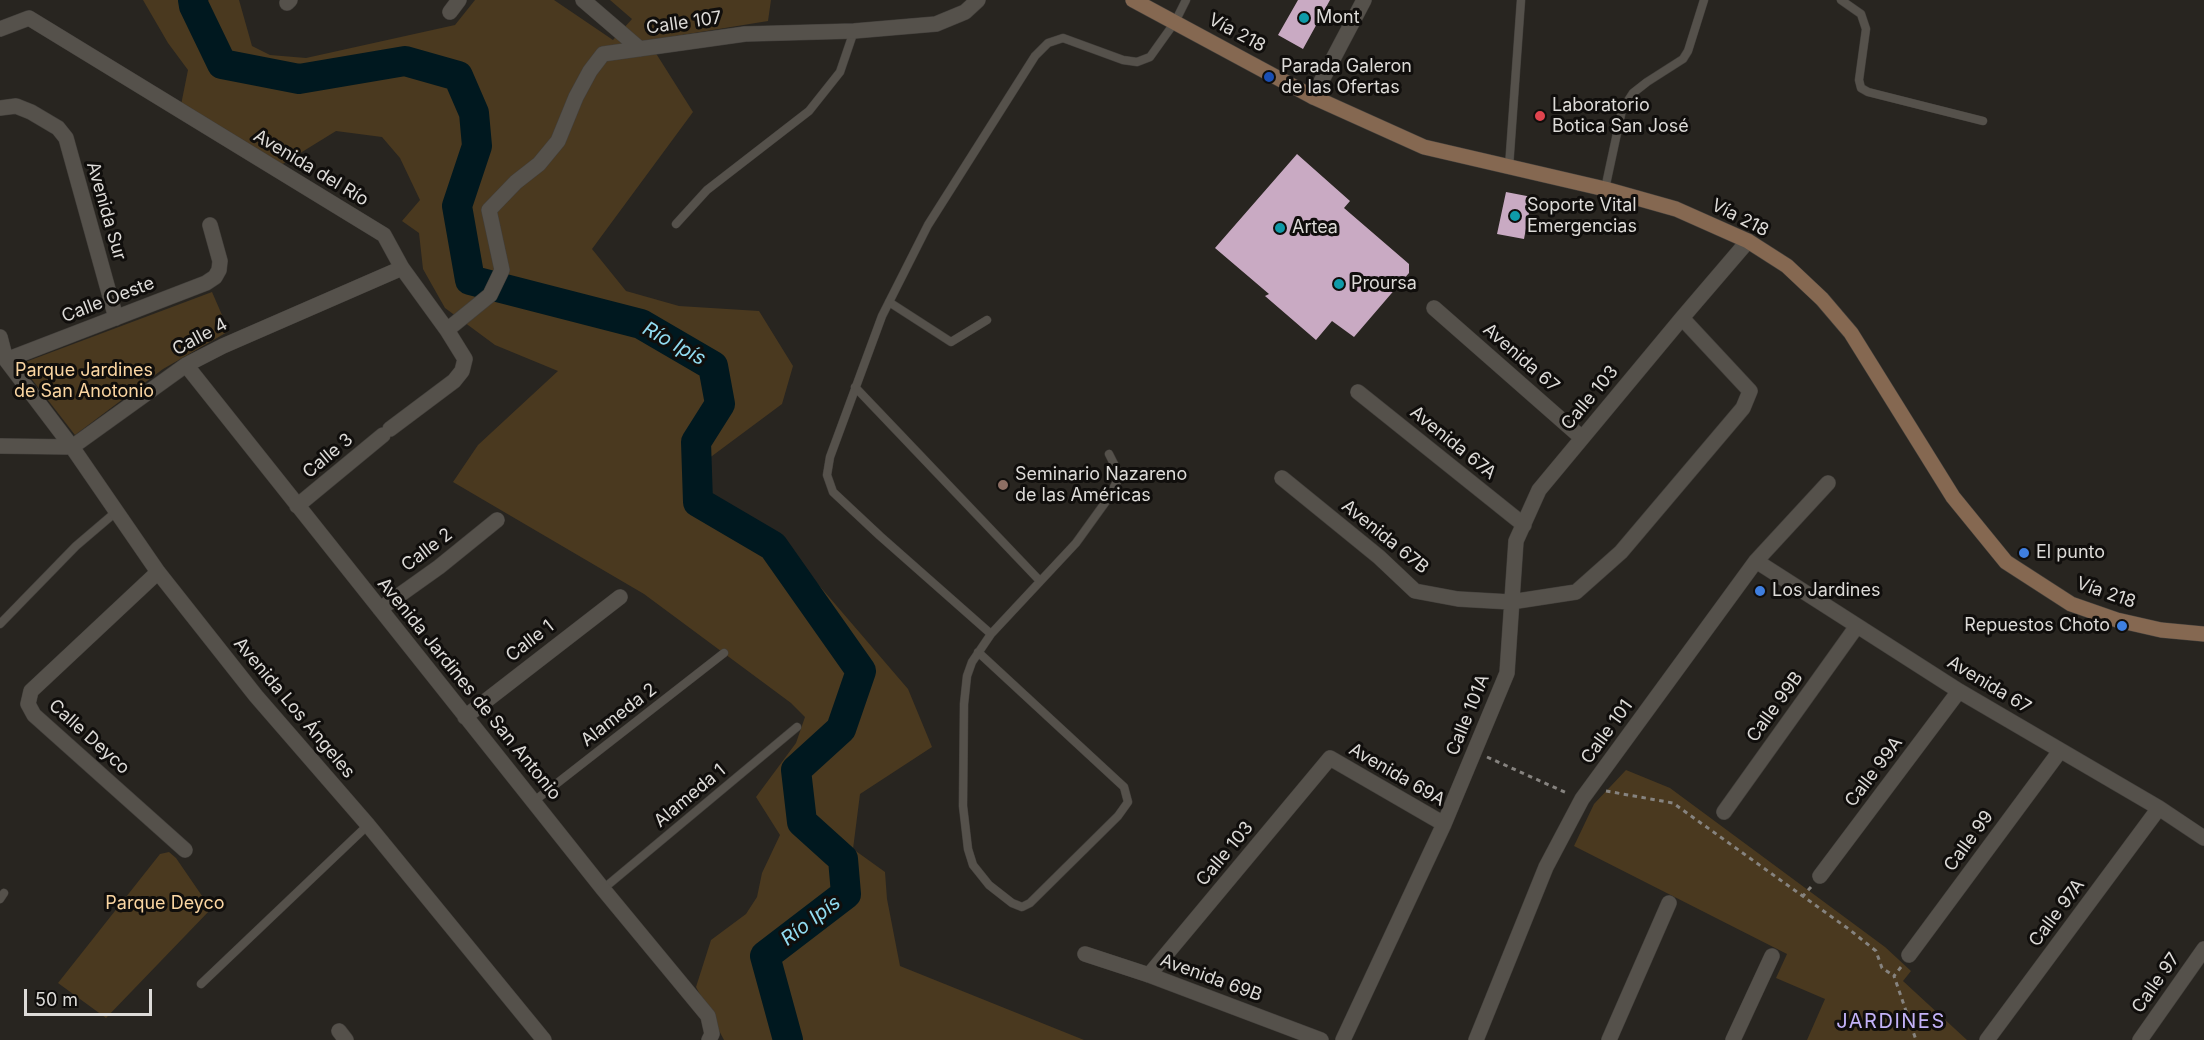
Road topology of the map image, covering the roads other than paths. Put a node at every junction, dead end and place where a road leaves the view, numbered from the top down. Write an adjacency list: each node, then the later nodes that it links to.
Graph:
1 (583, 0): 12 (street)
2 (978, 0): 11 (street, Calle 107)
3 (1133, 0): 9 (main road, Vía 218)
4 (1186, 0): 9 (lane)
5 (1364, 0): 13 (street)
6 (1521, 0): 16 (lane)
7 (1704, 0): 17 (lane)
8 (1841, 0): 15 (lane)
9 (1175, 22): 13 (main road, Vía 218); 22 (lane)
10 (0, 29): 21 (street, Avenida del Río)
11 (854, 31): 12 (street, Calle 107); 18 (lane)
12 (640, 49): 27 (street, Calle 107)
13 (1313, 97): 16 (main road, Vía 218)
14 (0, 108): 24 (street, Avenida Sur)
15 (1983, 121)
16 (1509, 167): 17 (main road, Vía 218)
17 (1605, 189): 20 (main road, Vía 218)
18 (676, 224)
19 (210, 225): 24 (street, Calle Oeste)
20 (1748, 241): 25 (street, Calle 103); 53 (main road, Vía 218)
21 (402, 268): 27 (street, Avenida del Río); 30 (street, Calle 4)
22 (889, 302): 26 (lane); 31 (lane)
23 (1434, 308): 34 (street, Avenida 67)
24 (116, 318): 29 (street, Calle Oeste)
25 (1682, 318): 34 (street, Calle 103); 48 (street)
26 (987, 320)
27 (447, 330): 33 (street, Avenida del Río)
28 (0, 337): 29 (street)
29 (6, 360): 36 (street, Avenida Los Ángeles)
30 (186, 365): 36 (street, Calle 4); 40 (street, Avenida Jardines de San Antonio)
31 (855, 387): 46 (lane); 52 (lane)
32 (1358, 392): 43 (street, Avenida 67A)
33 (386, 432): 40 (street, Calle 3)
34 (1582, 438): 43 (street, Calle 103)
35 (0, 446): 36 (street)
36 (72, 447): 41 (street, Avenida Los Ángeles)
37 (1109, 454): 46 (lane)
38 (1282, 478): 48 (street, Avenida 67B)
39 (1828, 483): 44 (street, Calle 101)
40 (297, 506): 49 (street, Avenida Jardines de San Antonio)
41 (117, 511): 45 (street, Avenida Los Ángeles); 50 (lane)
42 (497, 520): 49 (street, Calle 2)
43 (1524, 525): 48 (street, Calle 103)
44 (1756, 561): 51 (street, Avenida 67); 82 (street, Calle 101)
45 (158, 572): 64 (street, Avenida Los Ángeles); 67 (street, Calle Deyco)
46 (1040, 581): 52 (lane)
47 (620, 597): 57 (street, Calle 1)
48 (1511, 602): 65 (street, Calle 101A)
49 (380, 609): 57 (street, Avenida Jardines de San Antonio)
50 (0, 624)
51 (1857, 626): 56 (street, Avenida 67); 63 (street, Calle 99B)
52 (990, 634): 54 (lane)
53 (2204, 634)
54 (978, 652): 54 (lane)
55 (724, 653): 61 (lane, Alameda 2)
56 (1959, 691): 59 (street, Avenida 67); 68 (street, Calle 99A)
57 (465, 717): 61 (street, Avenida Jardines de San Antonio)
58 (797, 727): 69 (lane, Alameda 1)
59 (2060, 751): 62 (street, Avenida 67); 73 (street, Calle 99)
60 (1330, 758): 65 (street, Avenida 69A); 76 (street, Calle 103)
61 (533, 802): 69 (street, Avenida Jardines de San Antonio)
62 (2159, 808): 66 (street, Avenida 67); 85 (street, Calle 97A)
63 (1724, 812)
64 (368, 825): 77 (lane); 78 (street, Avenida Los Ángeles)
65 (1444, 825): 81 (street, Calle 101A)
66 (2204, 838)
67 (185, 850)
68 (1820, 876)
69 (603, 889): 79 (street, Avenida Jardines de San Antonio)
70 (1669, 903): 83 (street)
71 (2204, 949): 75 (street, Calle 97)
72 (1085, 954): 76 (street, Avenida 69B)
73 (1909, 955)
74 (1772, 956): 84 (street)
75 (2198, 973): 86 (street, Calle 97)
76 (1149, 975): 80 (street, Avenida 69B)
77 (201, 984)
78 (544, 1040)
79 (709, 1040)
80 (1322, 1040)
81 (1343, 1040)
82 (1476, 1040)
83 (1610, 1040)
84 (1732, 1040)
85 (1987, 1040)
86 (2140, 1040)

